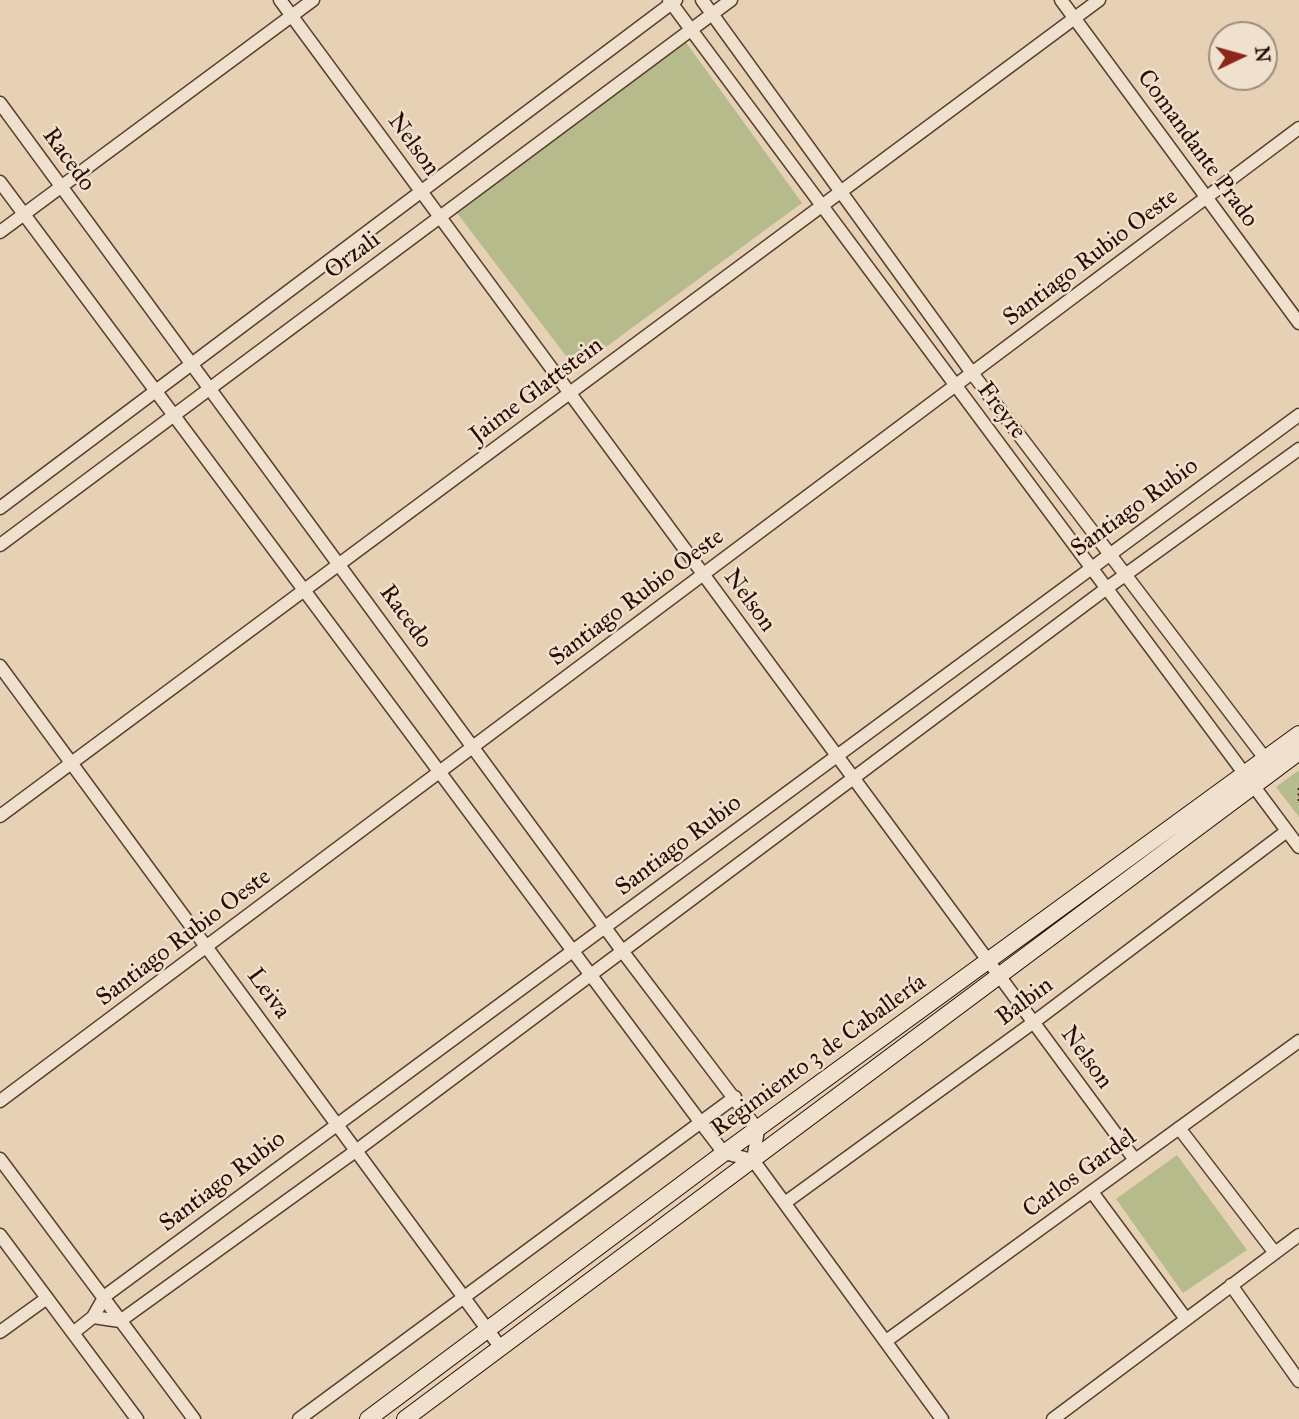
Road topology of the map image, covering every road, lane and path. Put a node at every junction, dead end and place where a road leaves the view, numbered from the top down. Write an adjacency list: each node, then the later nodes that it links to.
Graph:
1 (280, 0): 9 (street, Nelson)
2 (313, 0): 9 (street)
3 (702, 0): 8 (street, Freyre)
4 (731, 0): 8 (street, Orzali)
5 (1061, 0): 10 (street, Comandante Prado)
6 (1099, 0): 10 (street, Jaime Glattstein)
7 (672, 1): 11 (street, Freyre); 17 (street, Orzali)
8 (712, 14): 11 (street, Orzali); 16 (street, Freyre)
9 (292, 16): 15 (street); 17 (street, Nelson)
10 (1074, 18): 16 (street, Jaime Glattstein); 18 (street, Comandante Prado)
11 (691, 30): 19 (street, Freyre); 21 (street, Orzali)
12 (0, 103): 15 (street, Racedo)
13 (1299, 128): 18 (street, Santiago Rubio Oeste)
14 (0, 182): 20 (street)
15 (61, 185): 20 (street); 24 (street, Racedo)
16 (841, 192): 19 (street, Jaime Glattstein); 25 (street, Freyre)
17 (422, 193): 21 (street, Nelson); 24 (street, Orzali)
18 (1207, 197): 23 (street, Comandante Prado); 25 (street, Santiago Rubio Oeste)
19 (822, 206): 26 (street, Freyre); 29 (street, Jaime Glattstein)
20 (23, 214): 22 (street); 28 (street)
21 (440, 218): 27 (street, Orzali); 29 (street, Nelson)
22 (0, 232)
23 (1299, 323)
24 (194, 364): 27 (street, Racedo); 28 (street, Orzali)
25 (972, 373): 26 (street, Santiago Rubio Oeste); 35 (street, Freyre)
26 (956, 385): 37 (street, Freyre); 38 (street, Santiago Rubio Oeste)
27 (212, 387): 31 (street, Orzali); 36 (street, Racedo)
28 (156, 392): 31 (street); 33 (street, Orzali)
29 (570, 393): 36 (street, Jaime Glattstein); 38 (street, Nelson)
30 (1299, 415): 35 (street, Santiago Rubio)
31 (173, 416): 34 (street, Orzali); 41 (street)
32 (1299, 449): 39 (street, Santiago Rubio)
33 (0, 508)
34 (0, 545)
35 (1107, 554): 37 (street, Santiago Rubio); 39 (street, Freyre)
36 (341, 564): 41 (street, Jaime Glattstein); 44 (street, Racedo)
37 (1090, 566): 40 (street, Freyre); 46 (street, Santiago Rubio)
38 (703, 575): 44 (street, Santiago Rubio Oeste); 46 (street, Nelson)
39 (1125, 575): 40 (street, Santiago Rubio); 48 (street, Freyre)
40 (1107, 588): 50 (street, Santiago Rubio); 51 (street, Freyre)
41 (303, 590): 47 (street, Jaime Glattstein); 49 (street)
42 (0, 666): 47 (street, Leiva)
43 (1299, 734): 48 (street, Regimiento 3 de Caballería)
44 (473, 747): 49 (street, Santiago Rubio Oeste); 57 (street, Racedo)
45 (1299, 752): 48 (street, Regimiento 3 de Caballería)
46 (836, 754): 50 (street, Nelson); 57 (street, Santiago Rubio)
47 (72, 763): 54 (street, Jaime Glattstein); 58 (street, Leiva)
48 (1270, 765): 51 (street, Regimiento 3 de Caballería)
49 (439, 773): 58 (street, Santiago Rubio Oeste); 59 (street)
50 (853, 778): 60 (street, Santiago Rubio); 61 (street, Nelson)
51 (1250, 780): 55 (street, Freyre); 61 (street, Regimiento 3 de Caballería); 63 (street, Regimiento 3 de Caballería)
52 (1299, 788): 53 (path)
53 (1299, 802)
54 (0, 816)
55 (1287, 831): 56 (street, Freyre); 64 (street, Balbin)
56 (1299, 847)
57 (606, 927): 59 (street, Santiago Rubio); 60 (street, Racedo)
58 (207, 947): 67 (street, Santiago Rubio Oeste); 69 (street, Leiva)
59 (572, 952): 62 (street); 69 (street, Santiago Rubio)
60 (623, 952): 62 (street, Santiago Rubio); 66 (street, Racedo)
61 (989, 960): 63 (street, Nelson); 71 (street, Regimiento 3 de Caballería)
62 (591, 976): 68 (street); 72 (street, Santiago Rubio)
63 (1001, 976): 64 (street, Nelson); 75 (street, Regimiento 3 de Caballería)
64 (1034, 1022): 76 (street, Nelson); 78 (street, Balbin)
65 (1299, 1041): 70 (street, Carlos Gardel)
66 (735, 1097): 68 (street); 71 (street, Racedo)
67 (0, 1101)
68 (701, 1123): 73 (street); 85 (street)
69 (337, 1124): 72 (street, Leiva); 83 (street, Santiago Rubio)
70 (1180, 1128): 76 (street, Carlos Gardel); 81 (street)
71 (758, 1130): 73 (street, Regimiento 3 de Caballería); 75 (street)
72 (357, 1150): 85 (street, Leiva); 88 (street, Santiago Rubio)
73 (724, 1153): 75 (street); 89 (street, Regimiento 3 de Caballería)
74 (0, 1159): 83 (street)
75 (753, 1160): 78 (street); 93 (street, Regimiento 3 de Caballería)
76 (1135, 1160): 77 (street, Carlos Gardel)
77 (1092, 1192): 87 (street); 92 (street, Carlos Gardel)
78 (786, 1202): 92 (street)
79 (0, 1235): 84 (street)
80 (1299, 1235): 81 (street)
81 (1275, 1253): 82 (street)
82 (1231, 1285): 87 (street); 94 (street)
83 (105, 1296): 86 (street, Santiago Rubio); 88 (street)
84 (47, 1298): 90 (street); 91 (street)
85 (464, 1299): 89 (street, Leiva); 97 (street)
86 (93, 1317): 88 (street); 91 (street, Santiago Rubio)
87 (1186, 1319): 101 (street)
88 (120, 1321): 96 (street)
89 (489, 1331): 93 (street, Leiva); 98 (street, Regimiento 3 de Caballería)
90 (0, 1332)
91 (73, 1333): 95 (street)
92 (886, 1341): 100 (street)
93 (501, 1348): 99 (street, Regimiento 3 de Caballería)
94 (1299, 1381)
95 (137, 1419)
96 (194, 1419)
97 (299, 1419)
98 (368, 1419)
99 (405, 1419)
100 (942, 1419)
101 (1053, 1419)

